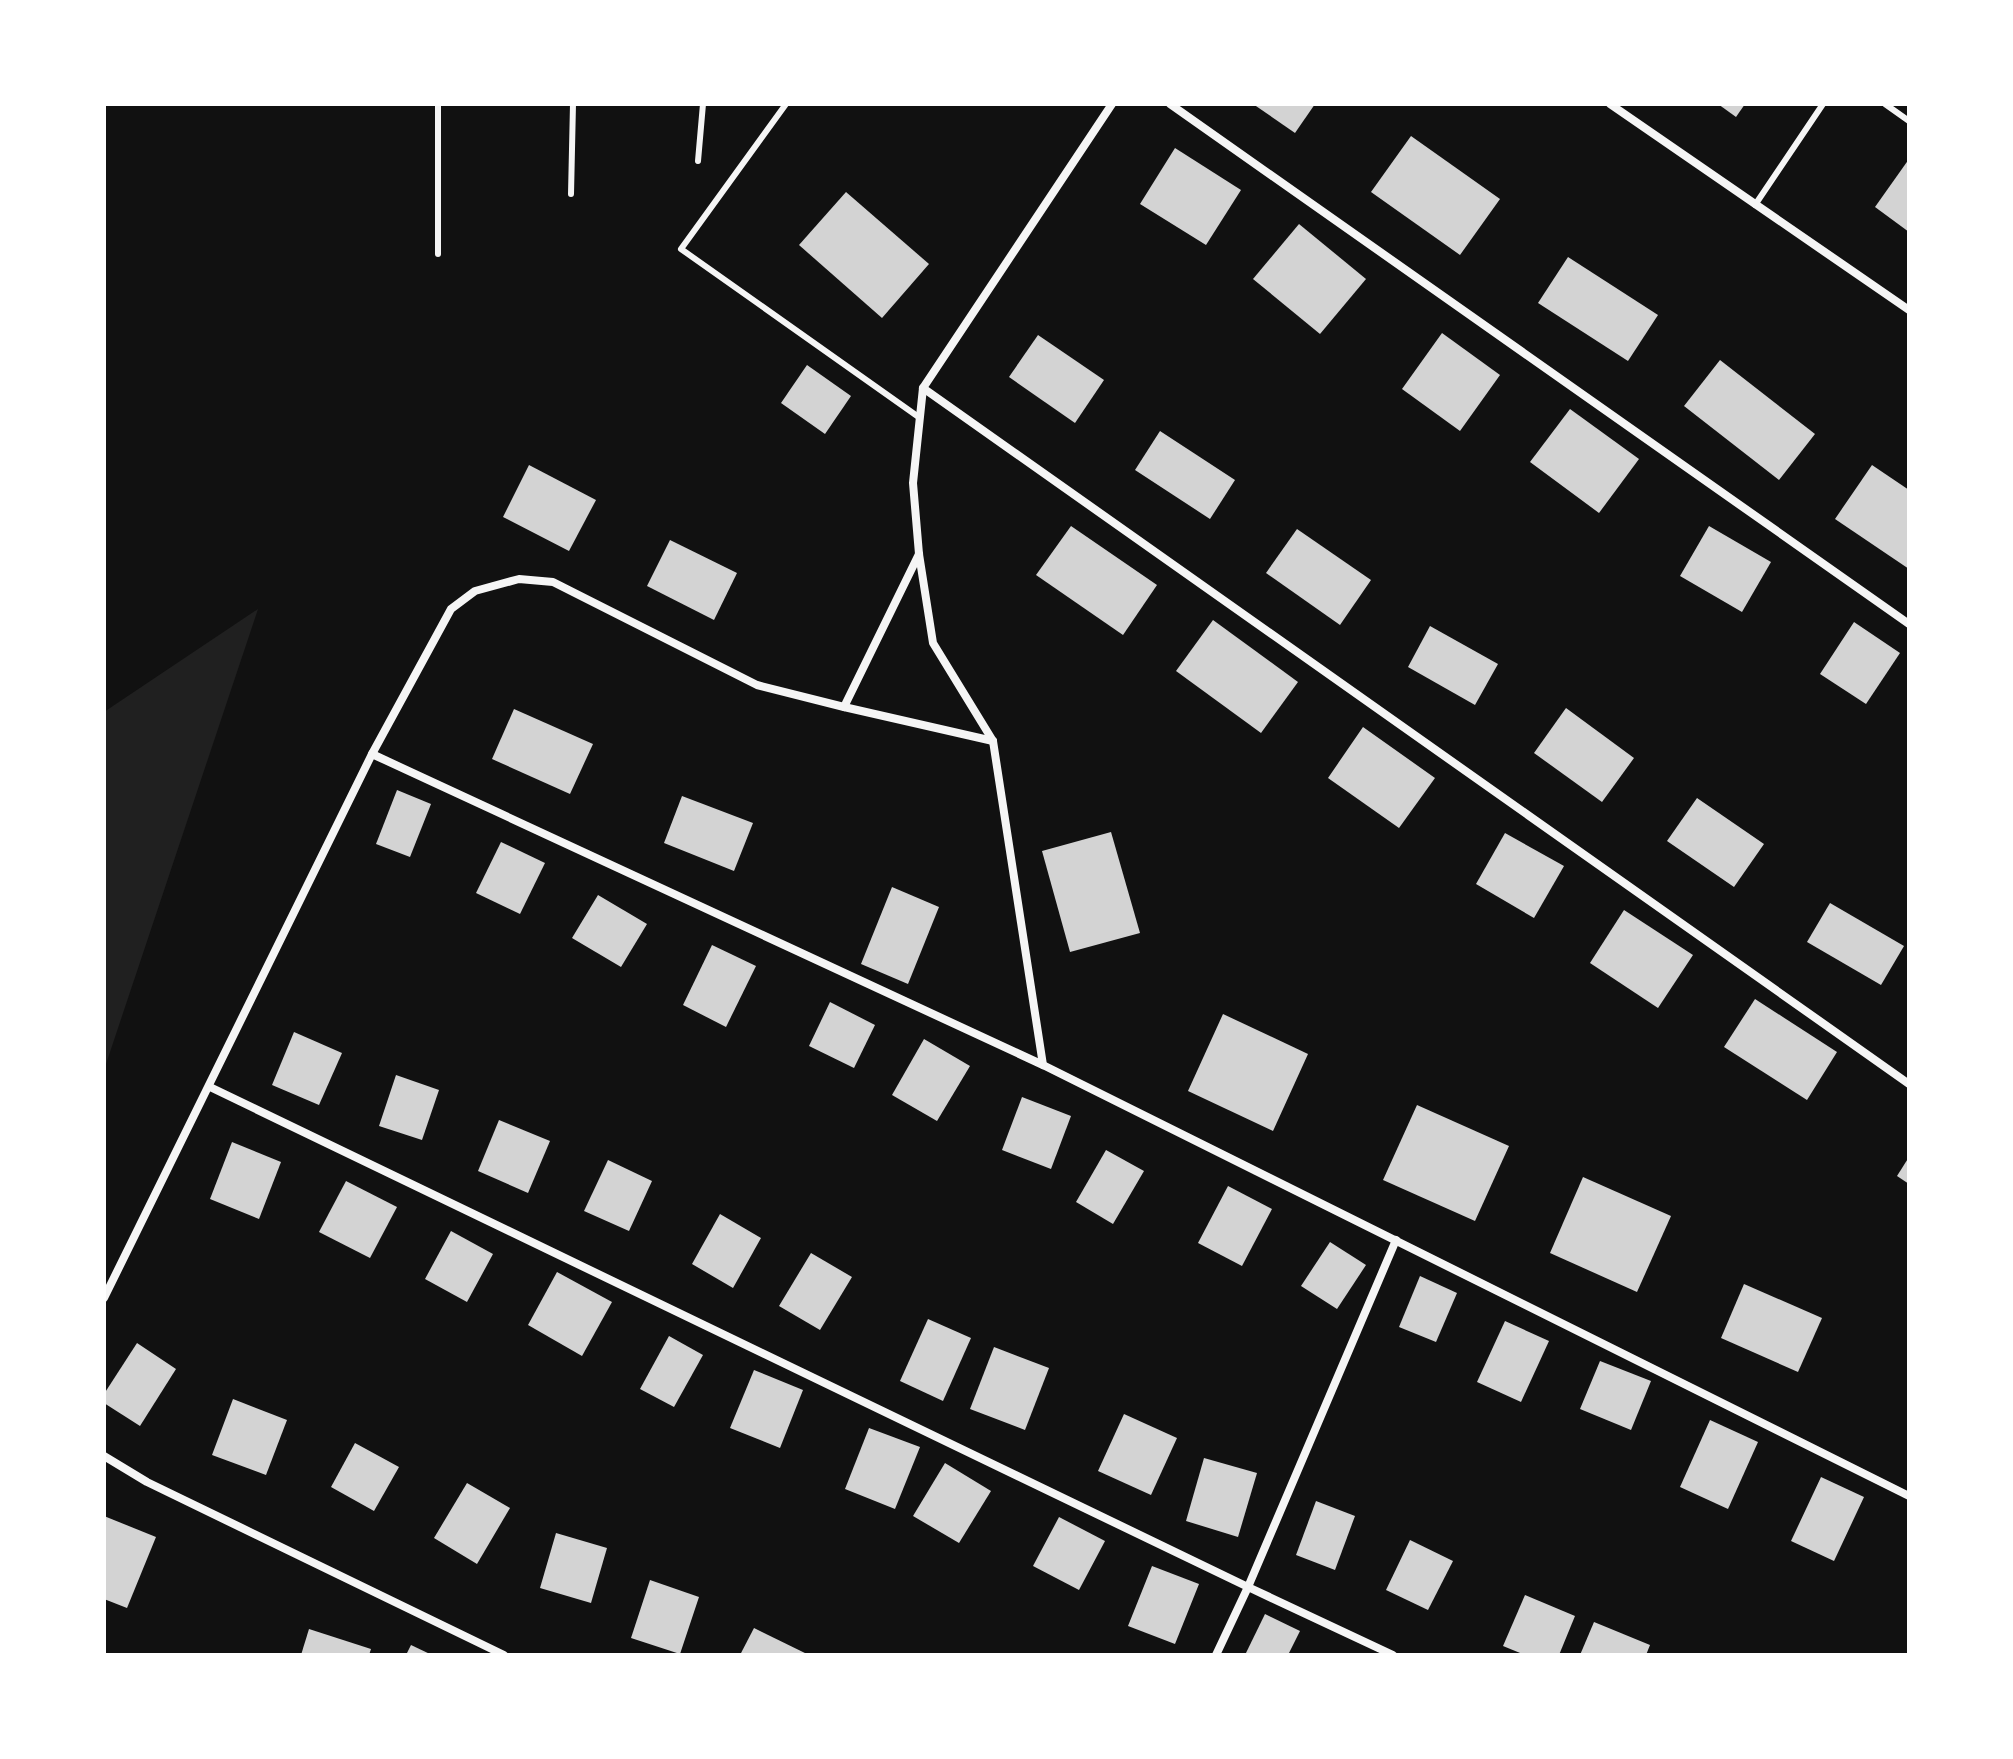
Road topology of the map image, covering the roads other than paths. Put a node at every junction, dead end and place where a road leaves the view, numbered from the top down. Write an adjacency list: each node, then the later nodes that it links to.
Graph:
1 (438, 104): 14 (lane)
2 (573, 104): 12 (lane)
3 (703, 104): 11 (lane)
4 (786, 104): 17 (lane)
5 (1112, 104): 16 (street)
6 (1170, 104): 19 (street)
7 (1610, 104): 13 (street)
8 (1823, 104): 13 (lane)
9 (1885, 104): 10 (lane)
10 (1909, 121)
11 (698, 161)
12 (571, 194)
13 (1755, 205): 15 (street)
14 (438, 254)
15 (1909, 310)
16 (923, 388): 17 (street); 24 (street)
17 (920, 418): 18 (street)
18 (919, 554): 20 (street); 21 (street)
19 (1909, 624)
20 (844, 707): 21 (street); 22 (street)
21 (993, 741): 23 (street)
22 (372, 754): 23 (street); 25 (street)
23 (1043, 1065): 26 (street)
24 (1909, 1084)
25 (210, 1087): 27 (street); 30 (street)
26 (1396, 1240): 29 (street); 30 (street)
27 (104, 1298)
28 (104, 1456): 31 (street)
29 (1909, 1496)
30 (1248, 1587): 32 (street); 33 (street)
31 (504, 1655)
32 (1216, 1655)
33 (1393, 1655)

